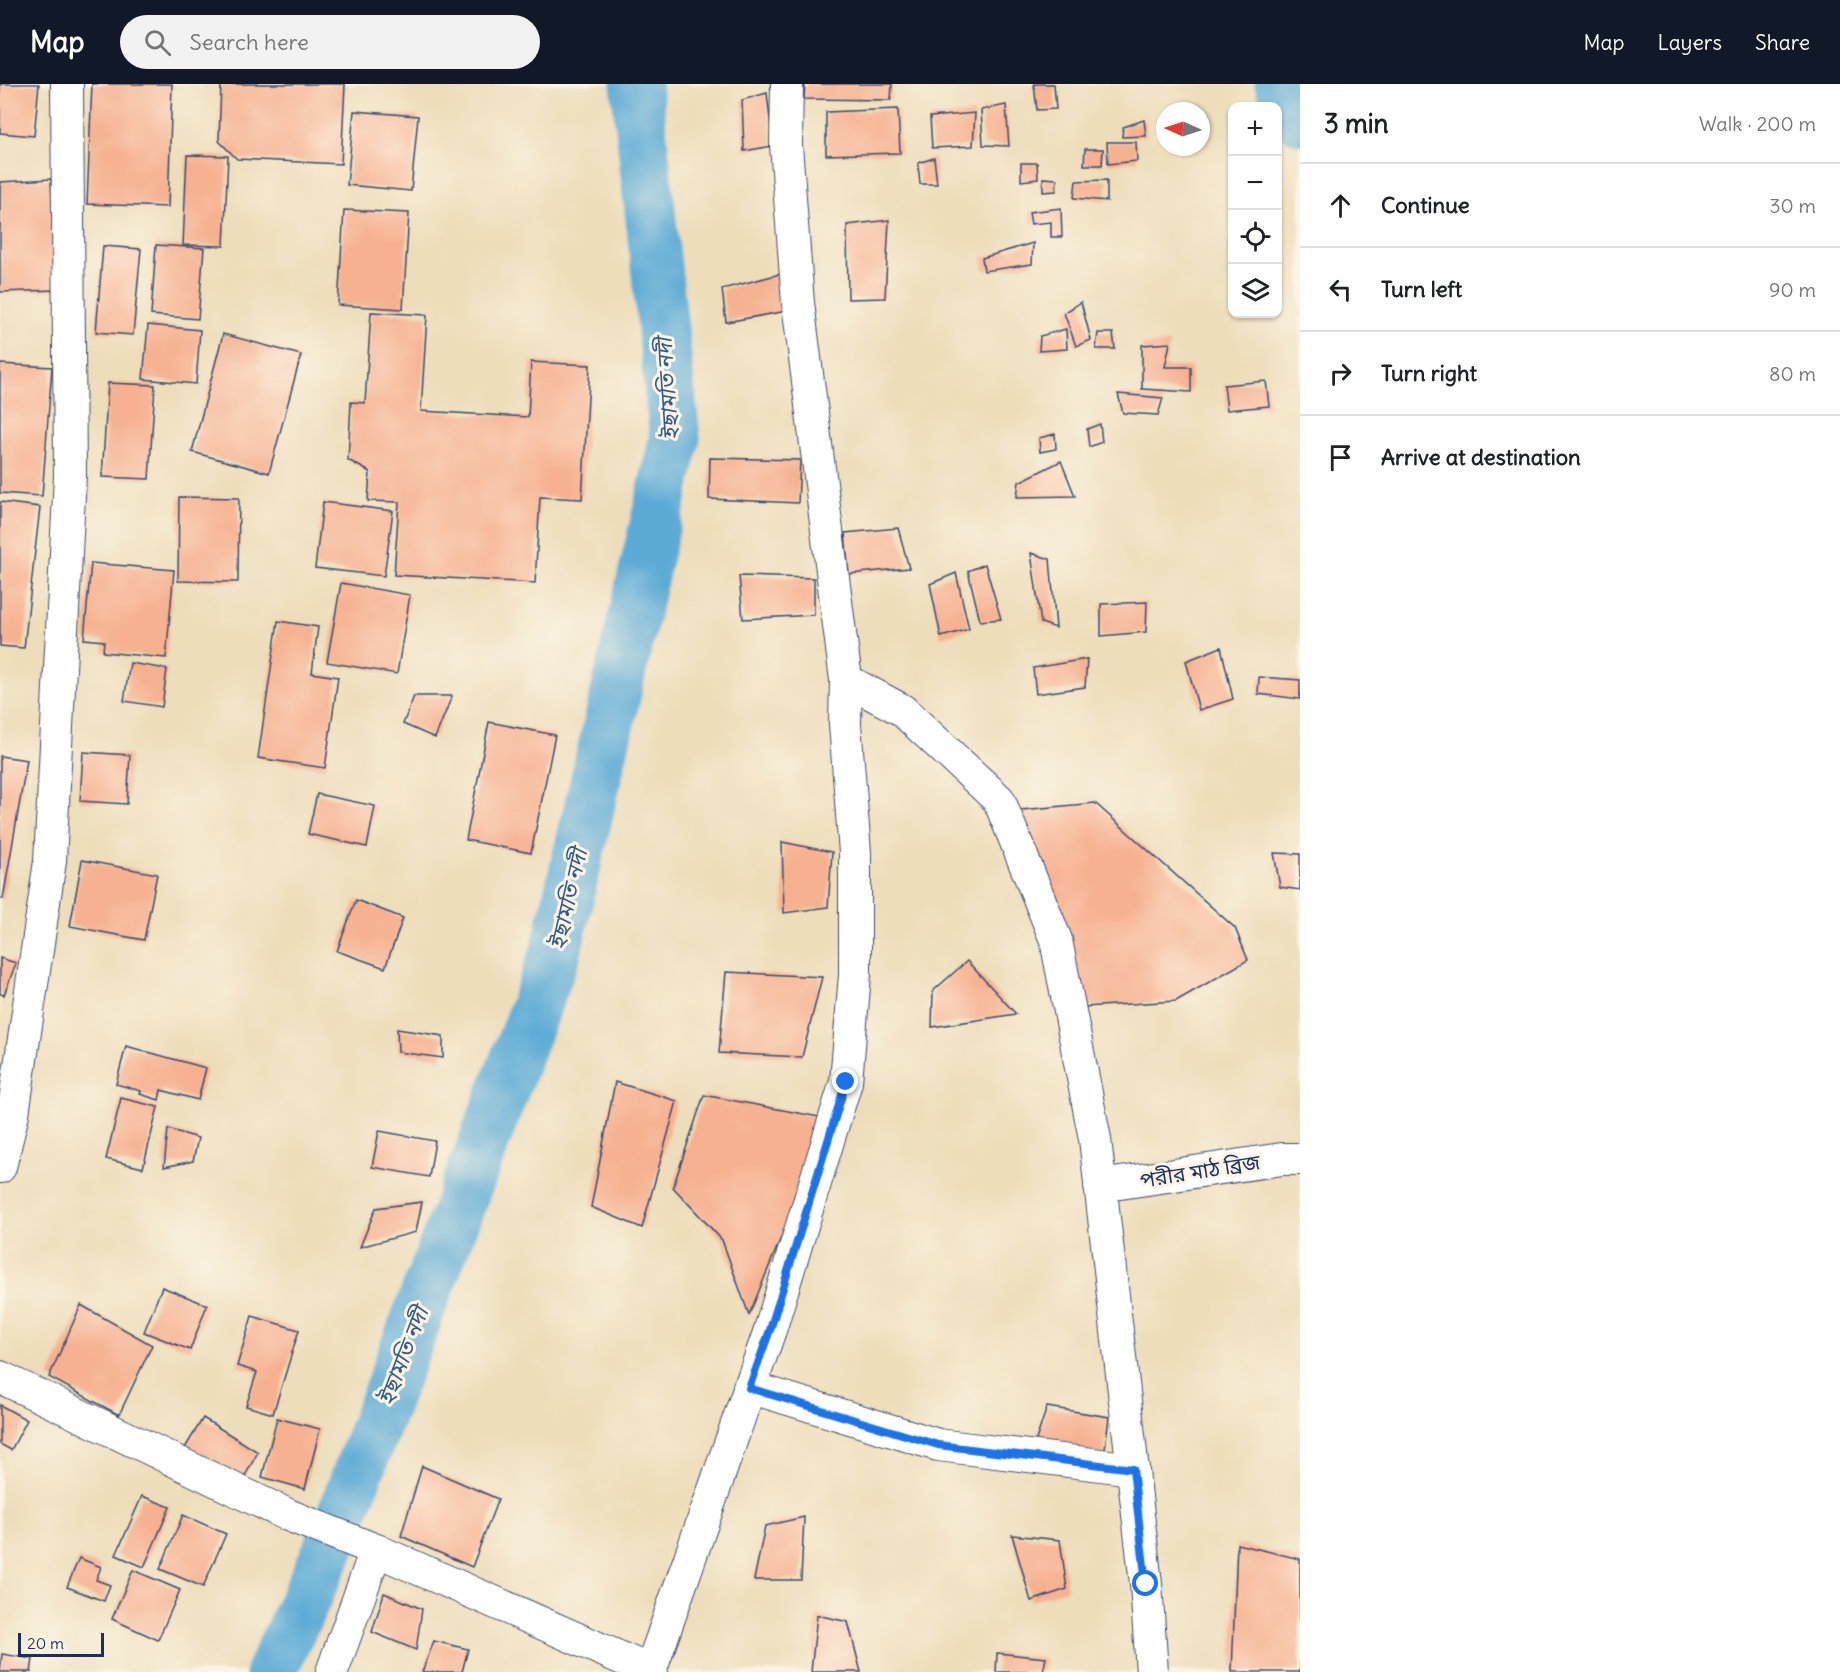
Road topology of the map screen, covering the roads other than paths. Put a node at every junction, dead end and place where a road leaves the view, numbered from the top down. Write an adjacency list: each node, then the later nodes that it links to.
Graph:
1 (67, 84): 4 (street)
2 (787, 84): 3 (street)
3 (846, 680): 7 (street); 9 (street)
4 (6, 1110): 6 (street)
5 (1300, 1159): 7 (street, পরীর মাঠ ব্রিজ)
6 (0, 1167)
7 (1100, 1186): 10 (street)
8 (0, 1377): 11 (street)
9 (749, 1388): 10 (street); 13 (street)
10 (1133, 1469): 14 (street)
11 (375, 1550): 12 (street); 13 (street)
12 (332, 1672)
13 (650, 1672)
14 (1152, 1672)

